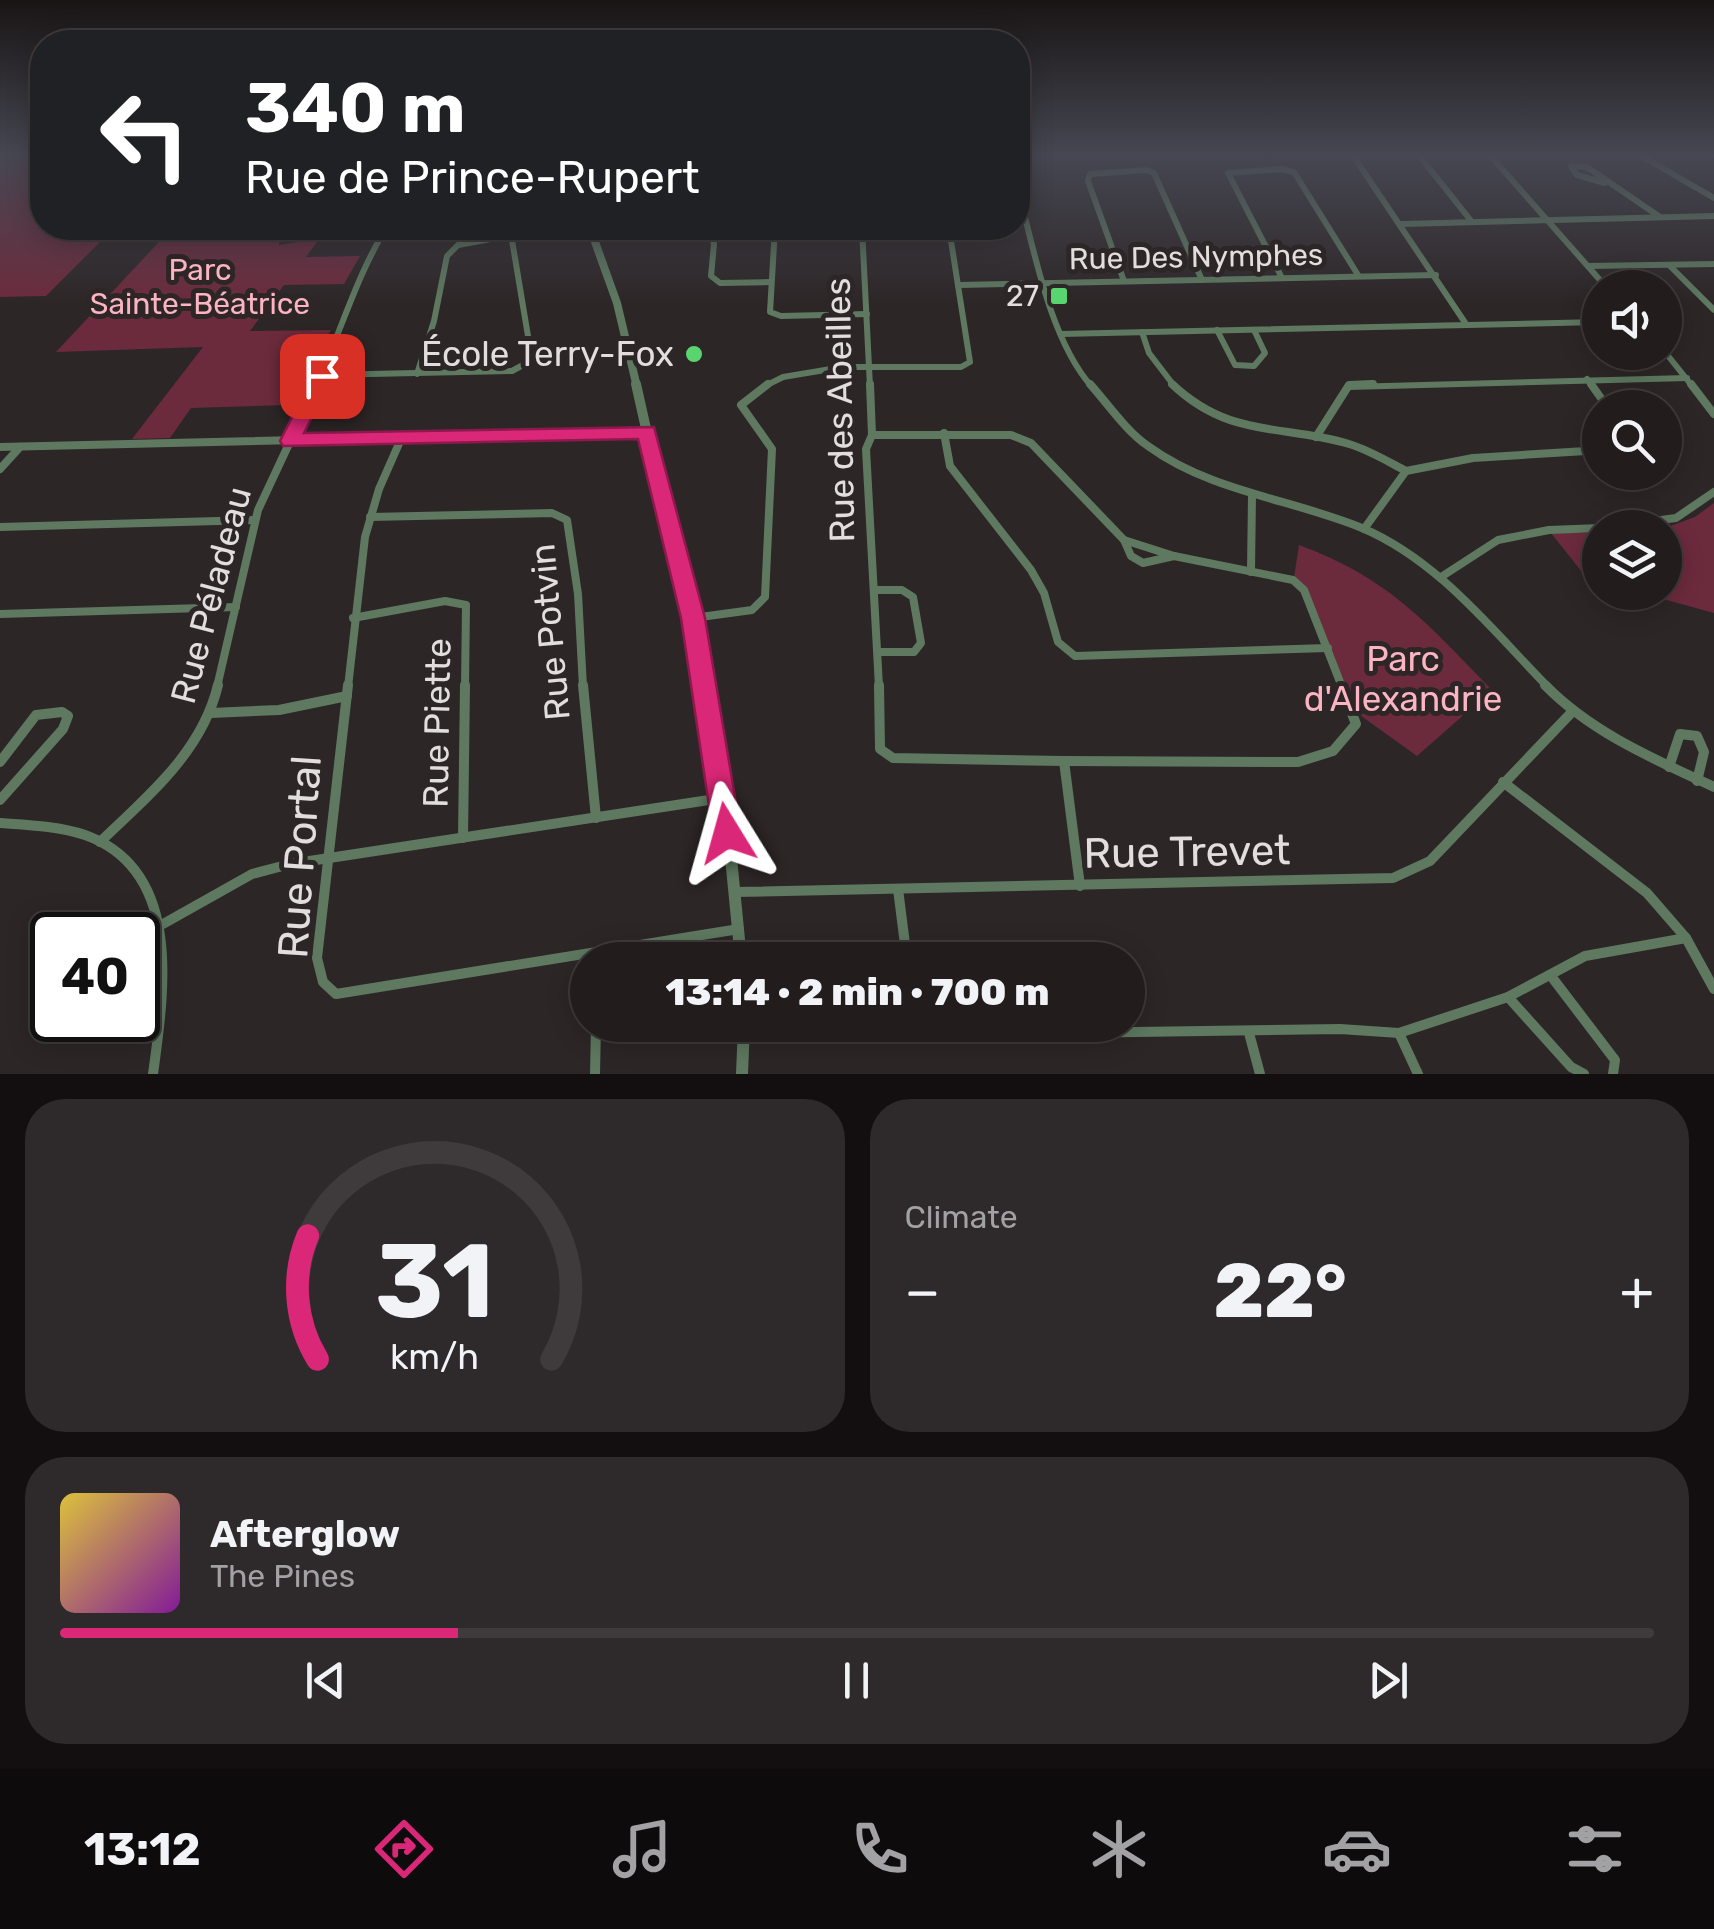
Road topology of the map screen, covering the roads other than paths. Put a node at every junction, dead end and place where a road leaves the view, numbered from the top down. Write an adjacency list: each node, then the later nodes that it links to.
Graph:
1 (1097, 204): 31 (street)
2 (1168, 204): 30 (street)
3 (1244, 204): 29 (street)
4 (1314, 204): 27 (street)
5 (1388, 204): 13 (street)
6 (1458, 204): 12 (street)
7 (1533, 204): 11 (street)
8 (1639, 204): 10 (street)
9 (1714, 216): 10 (street)
10 (1660, 218): 11 (street)
11 (1548, 221): 12 (street); 24 (street)
12 (1472, 222): 13 (street)
13 (1402, 224): 28 (street)
14 (1030, 234): 33 (street)
15 (379, 240): 46 (street, Rue Péladeau)
16 (477, 240): 45 (street)
17 (513, 240): 45 (street)
18 (594, 240): 51 (street)
19 (713, 240): 32 (street)
20 (774, 240): 32 (street)
21 (863, 240): 36 (street, Rue des Abeilles)
22 (950, 240): 34 (street)
23 (1714, 264): 25 (street)
24 (1588, 266): 25 (street); 26 (street)
25 (1670, 266): 35 (street)
26 (1591, 270)
27 (1358, 275): 28 (street, Rue Des Nymphes); 29 (street, Rue Des Nymphes)
28 (1436, 275): 38 (street)
29 (1282, 278): 30 (street, Rue Des Nymphes)
30 (1202, 280): 31 (street, Rue Des Nymphes)
31 (1124, 281): 33 (street, Rue Des Nymphes)
32 (772, 282): 36 (street)
33 (1043, 283): 34 (street, Rue Des Nymphes); 42 (street)
34 (958, 285): 43 (street)
35 (1714, 310)
36 (867, 314): 43 (street, Rue des Abeilles)
37 (1582, 322): 38 (street)
38 (1466, 325): 40 (street)
39 (1217, 330): 40 (street); 40 (street); 41 (street)
40 (1254, 330)
41 (1142, 332): 42 (street); 54 (street)
42 (1061, 334): 63 (street)
43 (869, 369): 53 (street, Rue des Abeilles); 78 (street)
44 (1680, 370): 47 (street)
45 (417, 374): 46 (street)
46 (322, 376): 56 (street, Rue Péladeau)
47 (1687, 378): 48 (street); 50 (street)
48 (1587, 379): 49 (street); 54 (street)
49 (1595, 390)
50 (1714, 414)
51 (647, 432): 55 (street); 78 (street)
52 (944, 434): 53 (street); 70 (street); 79 (street)
53 (872, 435): 74 (street, Rue des Abeilles)
54 (1316, 437): 61 (street)
55 (401, 439): 56 (street); 64 (street, Rue Portal)
56 (290, 441): 57 (street); 66 (street, Rue Péladeau)
57 (20, 447): 58 (street); 60 (street)
58 (0, 448)
59 (1582, 451): 61 (street)
60 (0, 470)
61 (1406, 471): 68 (street)
62 (1714, 492): 65 (street)
63 (1252, 494): 68 (street); 72 (street)
64 (370, 516): 77 (street, Rue Portal); 92 (street, Rue Potvin)
65 (1682, 517)
66 (254, 520): 67 (street); 75 (street, Rue Péladeau)
67 (0, 527)
68 (1364, 529): 73 (street)
69 (1582, 529): 73 (street)
70 (1124, 540): 71 (street); 71 (street)
71 (1174, 556): 72 (street)
72 (1250, 572): 79 (street)
73 (1442, 578): 82 (street)
74 (875, 590): 80 (street, Rue des Abeilles); 80 (street, Rue des Abeilles)
75 (236, 607): 76 (street); 83 (street, Rue Péladeau)
76 (0, 614)
77 (353, 618): 81 (street, Rue Portal); 94 (street, Rue Piette)
78 (693, 618): 90 (street)
79 (1328, 648): 84 (street)
80 (878, 652): 84 (street, Rue des Abeilles)
81 (347, 696): 83 (street); 96 (street, Rue Portal)
82 (1572, 712): 86 (street); 88 (street, Rue Trevet)
83 (211, 713): 95 (street, Rue Péladeau)
84 (1064, 761): 97 (street)
85 (0, 762): 91 (street)
86 (1669, 767): 87 (street); 87 (street)
87 (1697, 780): 89 (street)
88 (1503, 782): 97 (street, Rue Trevet); 102 (street)
89 (1714, 786)
90 (722, 798): 92 (street); 99 (street)
91 (0, 800)
92 (596, 818): 94 (street)
93 (0, 824): 95 (street)
94 (463, 838): 96 (street)
95 (100, 842): 100 (street)
96 (328, 858): 100 (street); 106 (street, Rue Portal)
97 (1080, 886): 98 (street, Rue Trevet)
98 (898, 890): 99 (street, Rue Trevet); 105 (street)
99 (736, 892): 101 (street)
100 (162, 924): 115 (street)
101 (739, 929): 103 (street, Rue Portal); 104 (street)
102 (1686, 938): 107 (street); 108 (street)
103 (672, 942)
104 (740, 942)
105 (905, 942)
106 (570, 960)
107 (1550, 976): 109 (street); 121 (street)
108 (1714, 989)
109 (1508, 997): 111 (street); 120 (street)
110 (1249, 1033): 111 (street); 112 (street); 118 (street)
111 (1400, 1033): 119 (street)
112 (1145, 1034)
113 (596, 1042): 116 (street)
114 (743, 1042): 117 (street)
115 (153, 1074)
116 (595, 1074)
117 (742, 1074)
118 (1260, 1074)
119 (1418, 1074)
120 (1584, 1074)
121 (1613, 1074)

